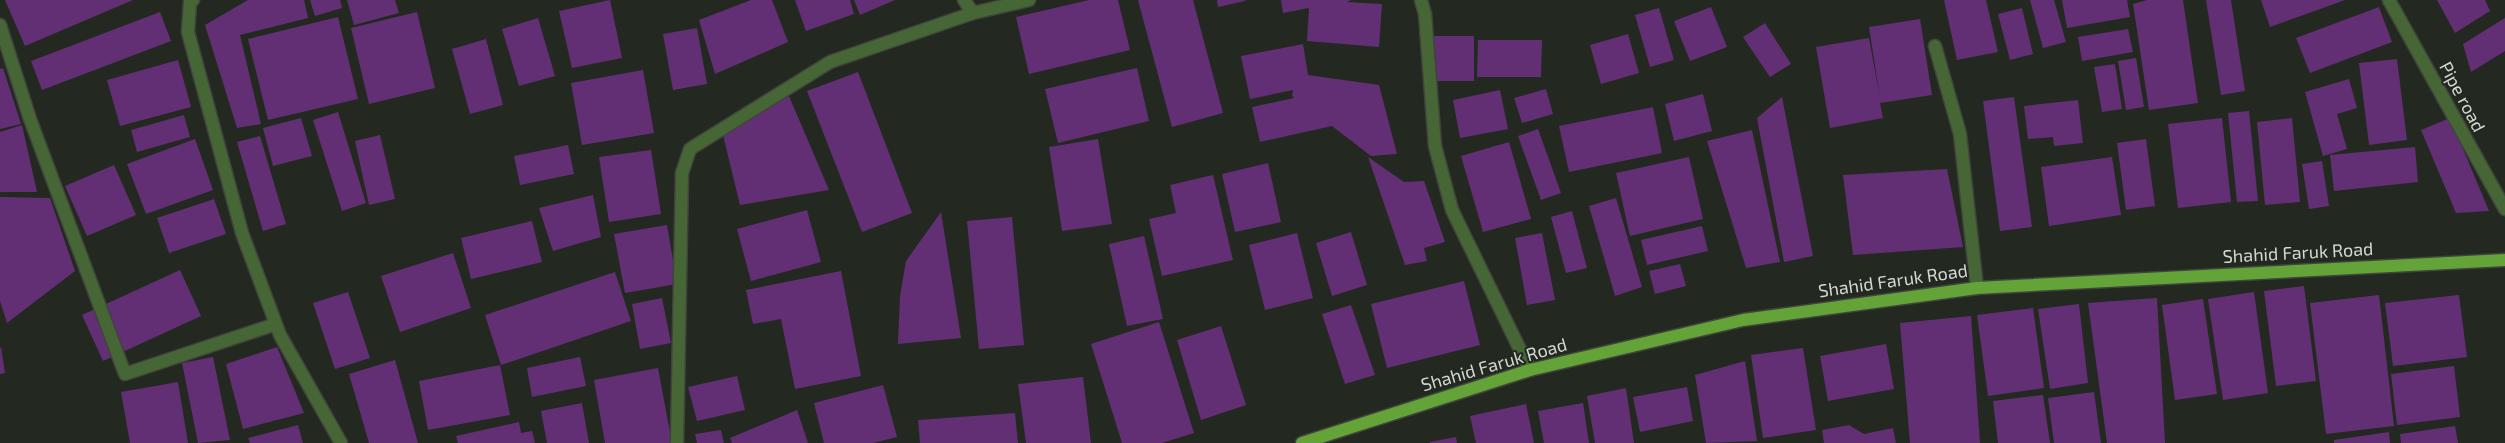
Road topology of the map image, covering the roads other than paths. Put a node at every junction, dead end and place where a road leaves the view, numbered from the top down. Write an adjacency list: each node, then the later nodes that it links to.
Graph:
1 (193, 0): 12 (street)
2 (964, 0): 6 (street)
3 (1029, 0): 6 (street)
4 (1421, 0): 13 (street)
5 (2389, 0): 9 (street, Pipe road)
6 (973, 13): 15 (street)
7 (0, 25): 12 (street)
8 (1935, 46): 11 (street)
9 (2505, 209)
10 (2505, 260): 11 (main road, Shahid Faruk Road)
11 (1977, 288): 13 (main road, Shahid Faruk Road)
12 (276, 324): 14 (street)
13 (1530, 370): 16 (main road, Shahid Faruk Road)
14 (341, 443)
15 (677, 443)
16 (1302, 443)

